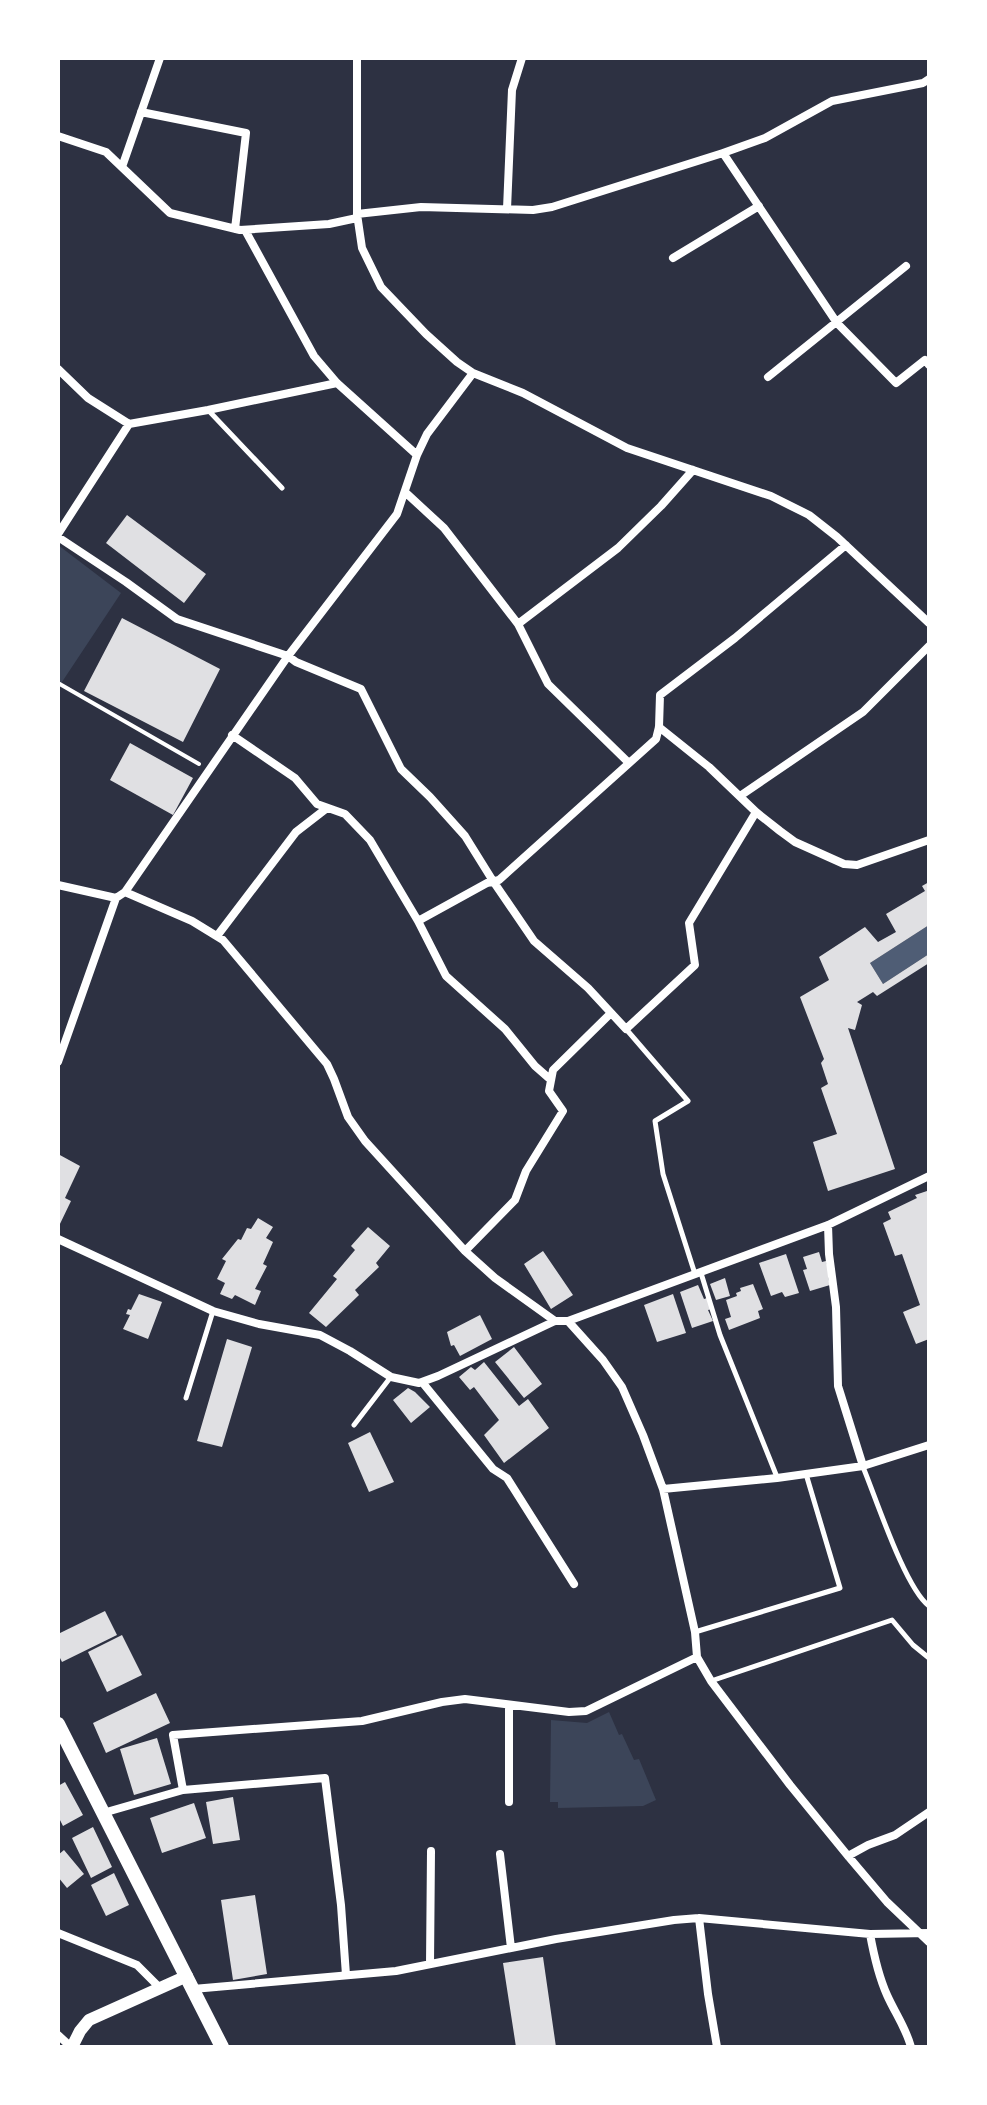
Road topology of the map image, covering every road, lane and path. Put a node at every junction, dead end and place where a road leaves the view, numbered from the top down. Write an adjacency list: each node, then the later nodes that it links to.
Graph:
1 (160, 58): 5 (street)
2 (357, 58): 11 (street)
3 (522, 58): 10 (street)
4 (927, 84): 7 (street)
5 (141, 112): 8 (street); 12 (street)
6 (58, 136): 8 (street)
7 (723, 153): 9 (street); 10 (street)
8 (122, 167): 12 (street)
9 (759, 206): 14 (street); 16 (street)
10 (507, 209): 11 (street)
11 (357, 216): 13 (street); 19 (street)
12 (235, 229): 13 (street)
13 (245, 230): 21 (street)
14 (673, 258)
15 (906, 266): 16 (street)
16 (837, 323): 17 (street); 20 (street)
17 (929, 365)
18 (58, 369): 23 (street)
19 (473, 373): 24 (street); 25 (street)
20 (768, 377)
21 (337, 383): 22 (street); 24 (street)
22 (208, 410): 23 (street); 26 (lane)
23 (129, 424): 28 (street)
24 (417, 455): 27 (street)
25 (693, 470): 29 (street); 31 (street)
26 (282, 488)
27 (405, 492): 31 (street); 33 (street)
28 (58, 536): 33 (street)
29 (846, 545): 30 (street); 35 (street)
30 (929, 623)
31 (518, 624): 37 (street)
32 (929, 646): 39 (street)
33 (288, 656): 36 (street); 43 (street)
34 (58, 683): 38 (path)
35 (659, 727): 37 (street); 39 (street)
36 (232, 735): 38 (street); 40 (street)
37 (629, 763): 43 (street)
38 (208, 770): 45 (street)
39 (740, 796): 41 (street)
40 (327, 808): 47 (street); 48 (street)
41 (756, 812): 42 (street); 50 (street)
42 (929, 840)
43 (493, 881): 47 (street); 49 (street)
44 (58, 885): 46 (street)
45 (125, 892): 46 (street); 48 (street)
46 (116, 898): 51 (street)
47 (418, 921): 52 (street)
48 (217, 936): 56 (street)
49 (611, 1013): 50 (street); 52 (street)
50 (626, 1029): 57 (lane)
51 (58, 1062)
52 (551, 1080): 56 (street)
53 (929, 1176): 54 (street)
54 (828, 1225): 57 (street); 66 (street)
55 (58, 1239): 58 (street)
56 (465, 1251): 59 (street)
57 (698, 1274): 60 (street); 68 (lane)
58 (213, 1311): 61 (street); 63 (lane)
59 (555, 1321): 60 (street); 62 (street)
60 (568, 1321): 69 (street)
61 (391, 1377): 62 (street); 64 (lane)
62 (422, 1382): 70 (street)
63 (186, 1398)
64 (354, 1425)
65 (929, 1445): 66 (street)
66 (863, 1466): 67 (street); 71 (lane)
67 (806, 1474): 68 (street); 72 (lane)
68 (777, 1478): 69 (street)
69 (663, 1489): 72 (street)
70 (574, 1584)
71 (929, 1606)
72 (695, 1632): 73 (street)
73 (697, 1657): 75 (street); 76 (street)
74 (929, 1658): 75 (lane)
75 (711, 1681): 84 (street)
76 (509, 1705): 78 (street); 79 (street)
77 (58, 1724): 81 (main road)
78 (183, 1790): 81 (street); 92 (street)
79 (509, 1802)
80 (929, 1812): 84 (street)
81 (103, 1813): 93 (main road)
82 (431, 1851): 91 (street)
83 (500, 1854): 90 (street)
84 (848, 1856): 87 (street)
85 (699, 1918): 88 (street); 90 (street); 98 (street)
86 (58, 1933): 94 (street)
87 (924, 1933): 88 (street); 89 (street)
88 (870, 1934): 99 (street)
89 (929, 1942)
90 (511, 1948): 91 (street)
91 (430, 1964): 92 (street)
92 (346, 1975): 93 (street)
93 (190, 1983): 94 (street); 97 (main road)
94 (160, 1988): 96 (street)
95 (58, 2035): 96 (street)
96 (72, 2047)
97 (222, 2047)
98 (717, 2047)
99 (911, 2047)

